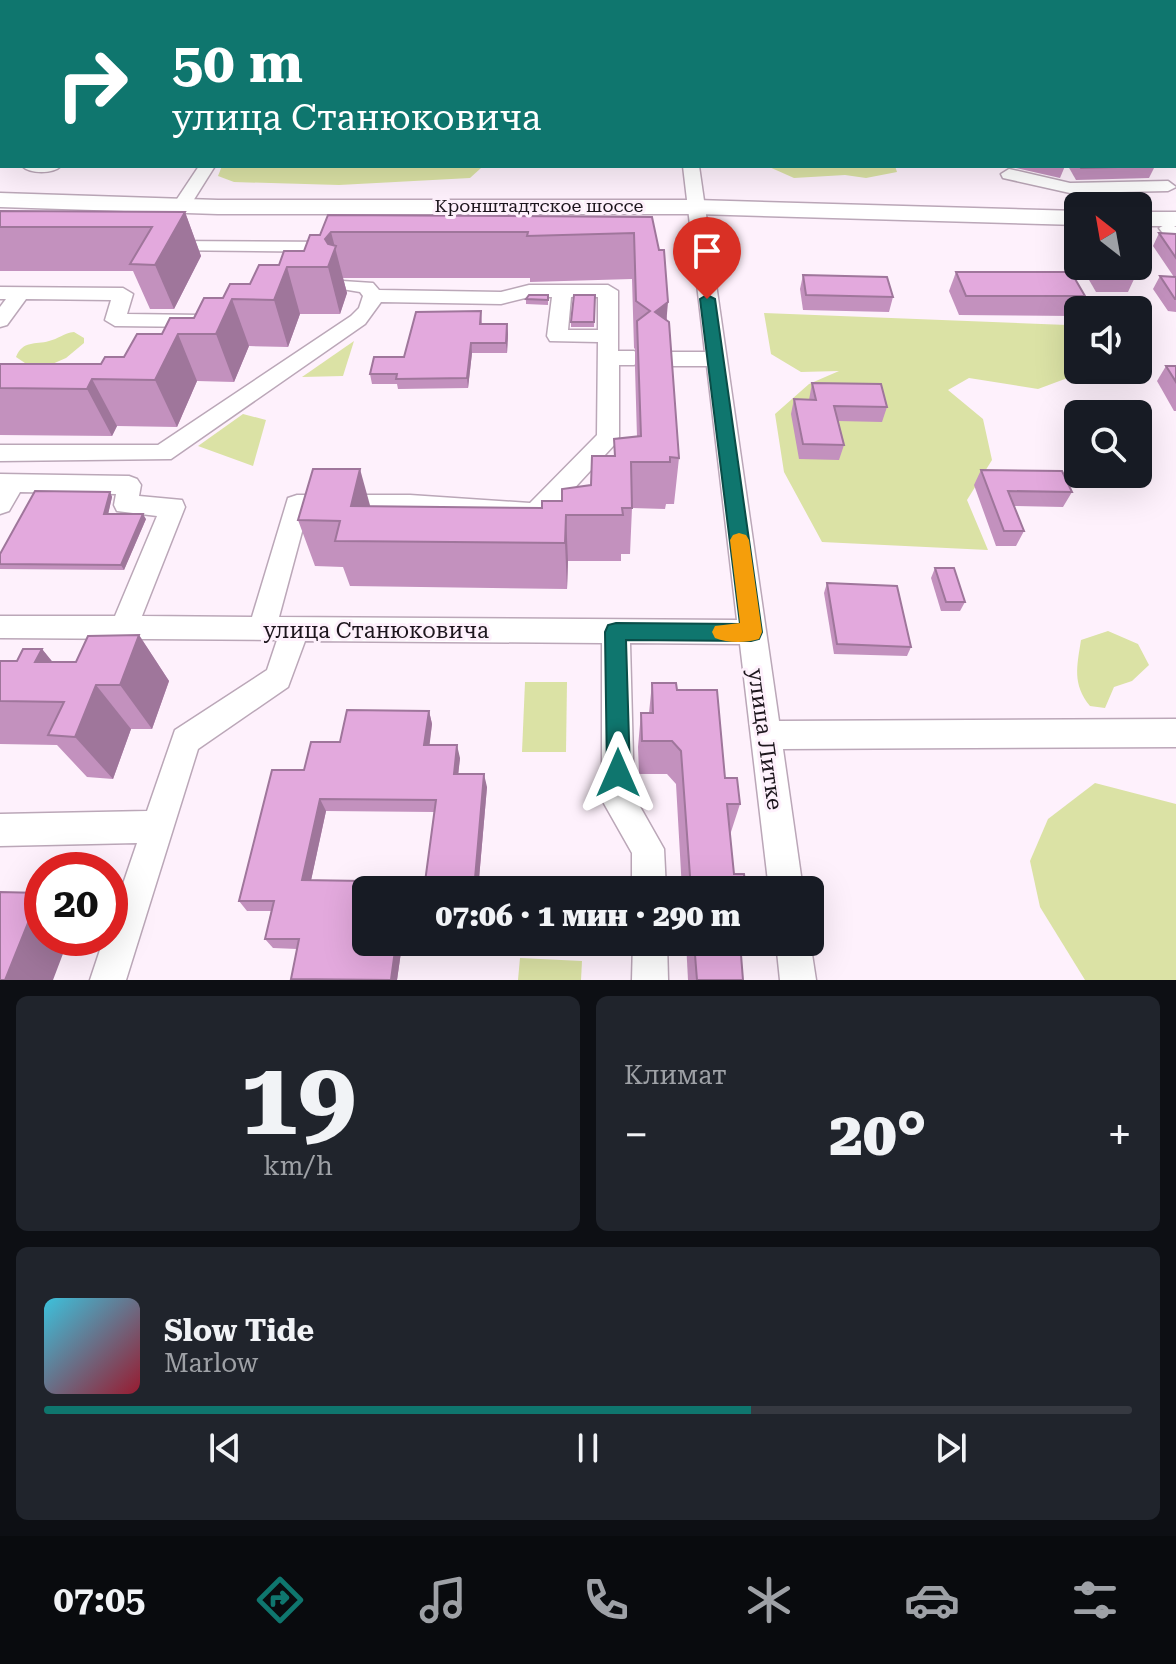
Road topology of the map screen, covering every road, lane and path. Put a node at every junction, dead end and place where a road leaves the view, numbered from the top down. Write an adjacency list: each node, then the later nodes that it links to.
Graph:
1 (206, 168): 9 (street)
2 (691, 168): 11 (street, улица Литке)
3 (1041, 168): 4 (street)
4 (1058, 168)
5 (1154, 171): 7 (street)
6 (1009, 174): 7 (street)
7 (1083, 187): 8 (street)
8 (1086, 192)
9 (182, 205): 10 (main road, Кронштадтское шоссе); 11 (main road, Кронштадтское шоссе)
10 (4, 207): 12 (main road, Кронштадтское шоссе)
11 (697, 214): 12 (main road, Кронштадтское шоссе); 13 (main road, Кронштадтское шоссе); 15 (main road, Кронштадтское шоссе); 33 (street, улица Литке)
12 (330, 215): 19 (street)
13 (1064, 218)
14 (1152, 223): 17 (main road)
15 (1064, 227)
16 (1152, 228): 17 (main road)
17 (1174, 229)
18 (153, 246): 19 (street)
19 (319, 247): 20 (street); 21 (street)
20 (354, 247)
21 (309, 270)
22 (76, 271): 26 (street)
23 (349, 285): 27 (street)
24 (562, 290): 27 (street); 30 (street); 30 (street)
25 (10, 293): 26 (street); 28 (street)
26 (61, 293): 29 (street)
27 (373, 296): 34 (street)
28 (0, 321)
29 (189, 343)
30 (608, 347): 31 (street); 38 (street)
31 (634, 358)
32 (665, 359): 33 (street)
33 (715, 359): 41 (street, улица Литке)
34 (0, 453)
35 (4, 490): 37 (street)
36 (0, 627): 37 (street, улица Станюковича)
37 (124, 628): 38 (street, улица Станюковича)
38 (262, 629): 39 (street, улица Станюковича)
39 (295, 629): 40 (street, улица Станюковича); 44 (street)
40 (616, 632): 41 (street, улица Станюковича); 46 (street)
41 (751, 632): 43 (street, улица Литке)
42 (1176, 733): 43 (street)
43 (765, 735): 47 (street, улица Литке)
44 (158, 827): 45 (street); 50 (street)
45 (0, 830)
46 (649, 876)
47 (784, 876)
48 (650, 956): 51 (street)
49 (795, 956): 52 (street)
50 (108, 980)
51 (650, 980)
52 (798, 980)

